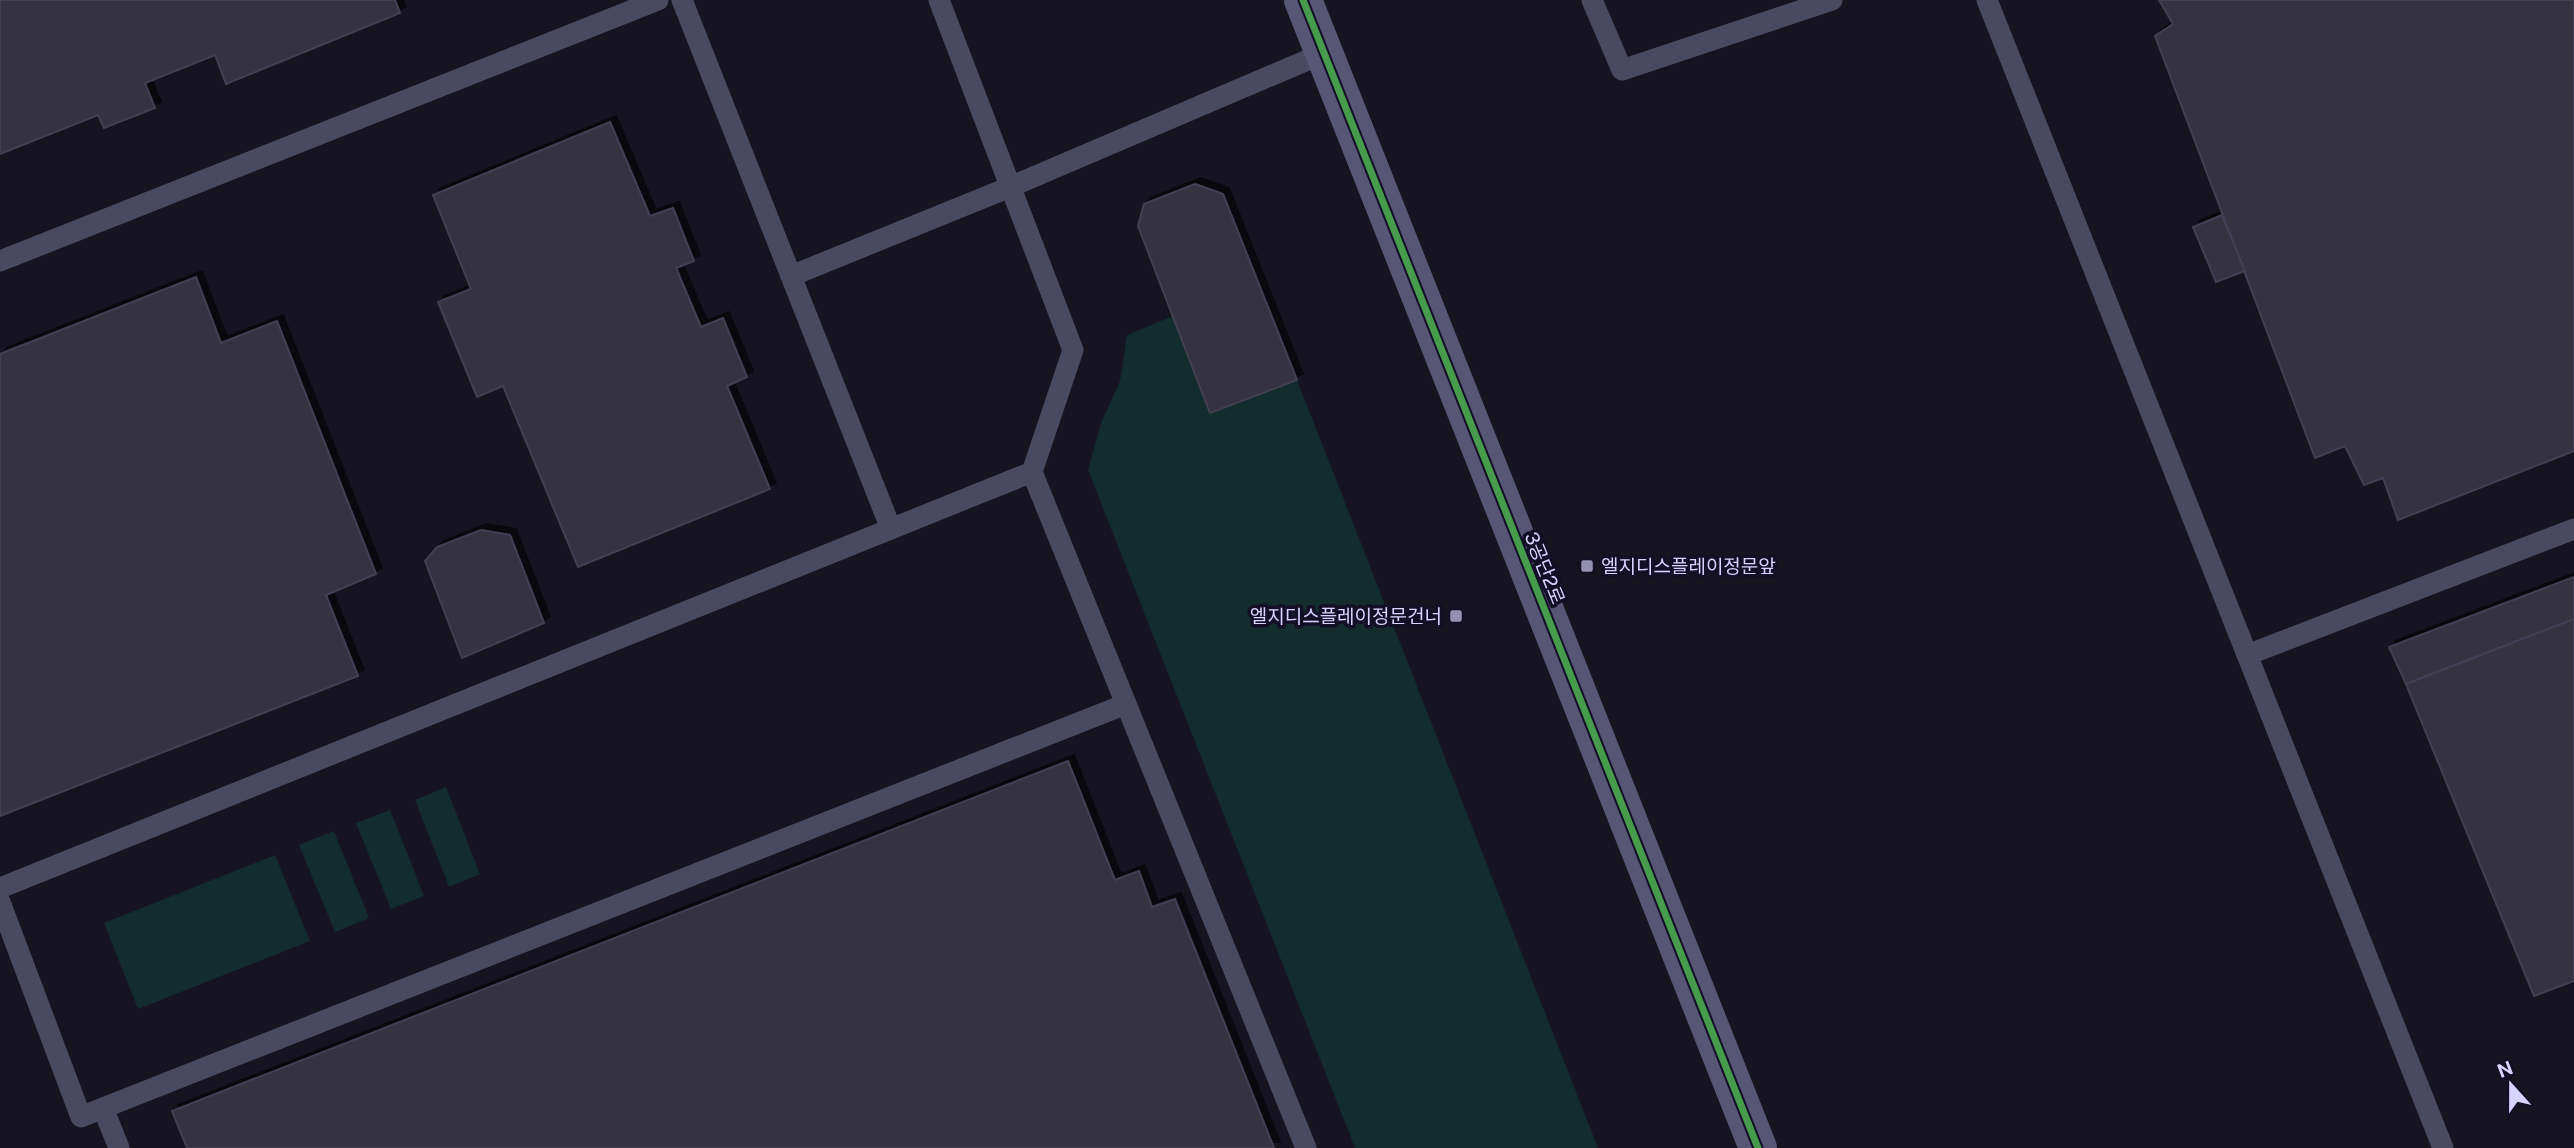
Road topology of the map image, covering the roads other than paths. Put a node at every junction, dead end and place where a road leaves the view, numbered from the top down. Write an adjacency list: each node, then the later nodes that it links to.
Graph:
1 (658, 0): 10 (lane)
2 (682, 0): 11 (lane)
3 (939, 0): 9 (lane)
4 (1303, 0): 8 (street, 3공단2로)
5 (1592, 0): 6 (lane)
6 (1832, 0)
7 (1987, 0): 15 (lane)
8 (1324, 53): 9 (lane); 22 (street, 3공단2로)
9 (1010, 187): 11 (lane); 12 (lane)
10 (0, 261)
11 (791, 276): 13 (lane)
12 (1032, 472): 13 (lane); 16 (lane)
13 (891, 529): 17 (lane)
14 (2574, 529): 15 (lane)
15 (2247, 655): 23 (lane)
16 (1126, 704): 19 (lane); 21 (lane)
17 (0, 888)
18 (0, 902): 19 (lane)
19 (103, 1108): 20 (lane)
20 (119, 1148)
21 (1306, 1148)
22 (1758, 1148)
23 (2443, 1148)

